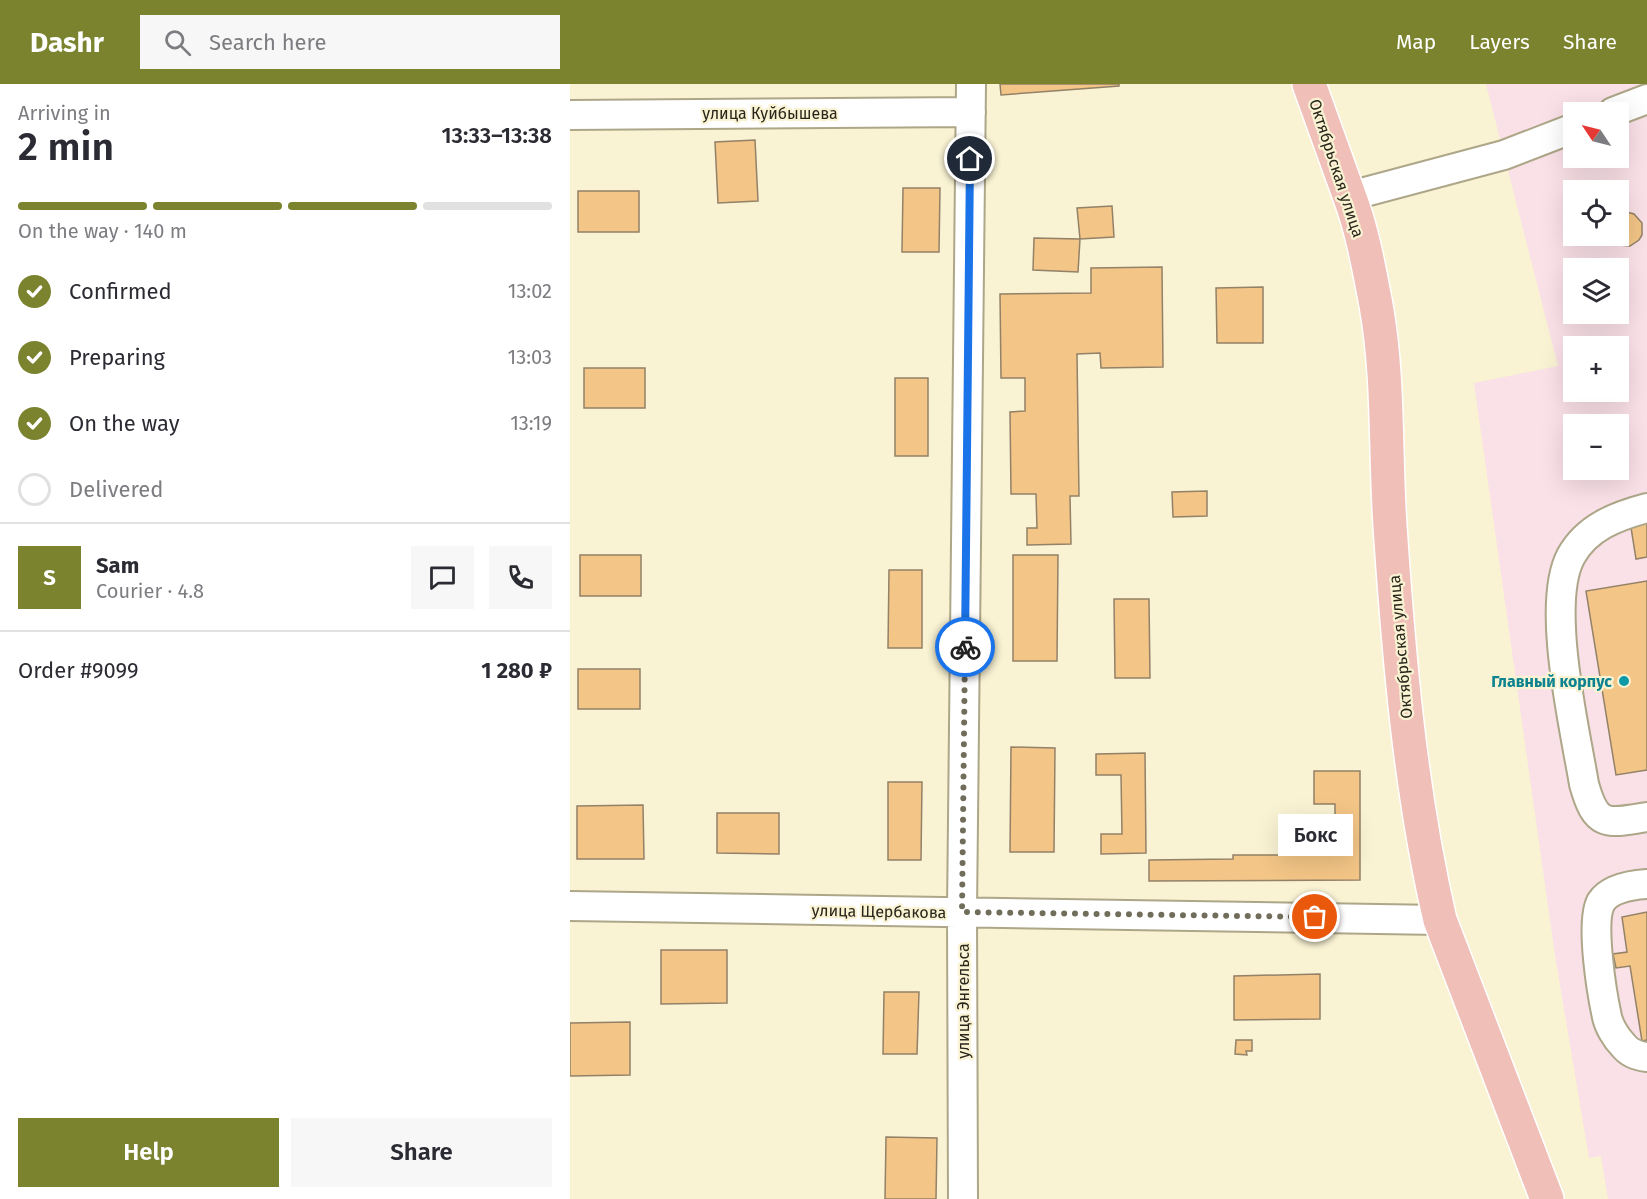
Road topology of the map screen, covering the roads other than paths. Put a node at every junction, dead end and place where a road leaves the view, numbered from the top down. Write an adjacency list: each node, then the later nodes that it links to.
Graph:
1 (1310, 84): 7 (main road, Октябрьская улица)
2 (971, 98): 5 (street, улица Куйбышева); 12 (street, улица Энгельса)
3 (1647, 99): 4 (street)
4 (1629, 106)
5 (570, 115)
6 (1563, 132): 7 (street)
7 (1350, 196): 13 (main road, Октябрьская улица)
8 (1647, 508): 9 (street)
9 (1647, 817)
10 (1647, 884): 14 (street)
11 (570, 906): 12 (street, улица Щербакова)
12 (962, 912): 13 (street, улица Щербакова); 15 (street, улица Энгельса)
13 (1440, 920): 16 (main road, Октябрьская улица)
14 (1647, 1057)
15 (963, 1199)
16 (1546, 1199)

